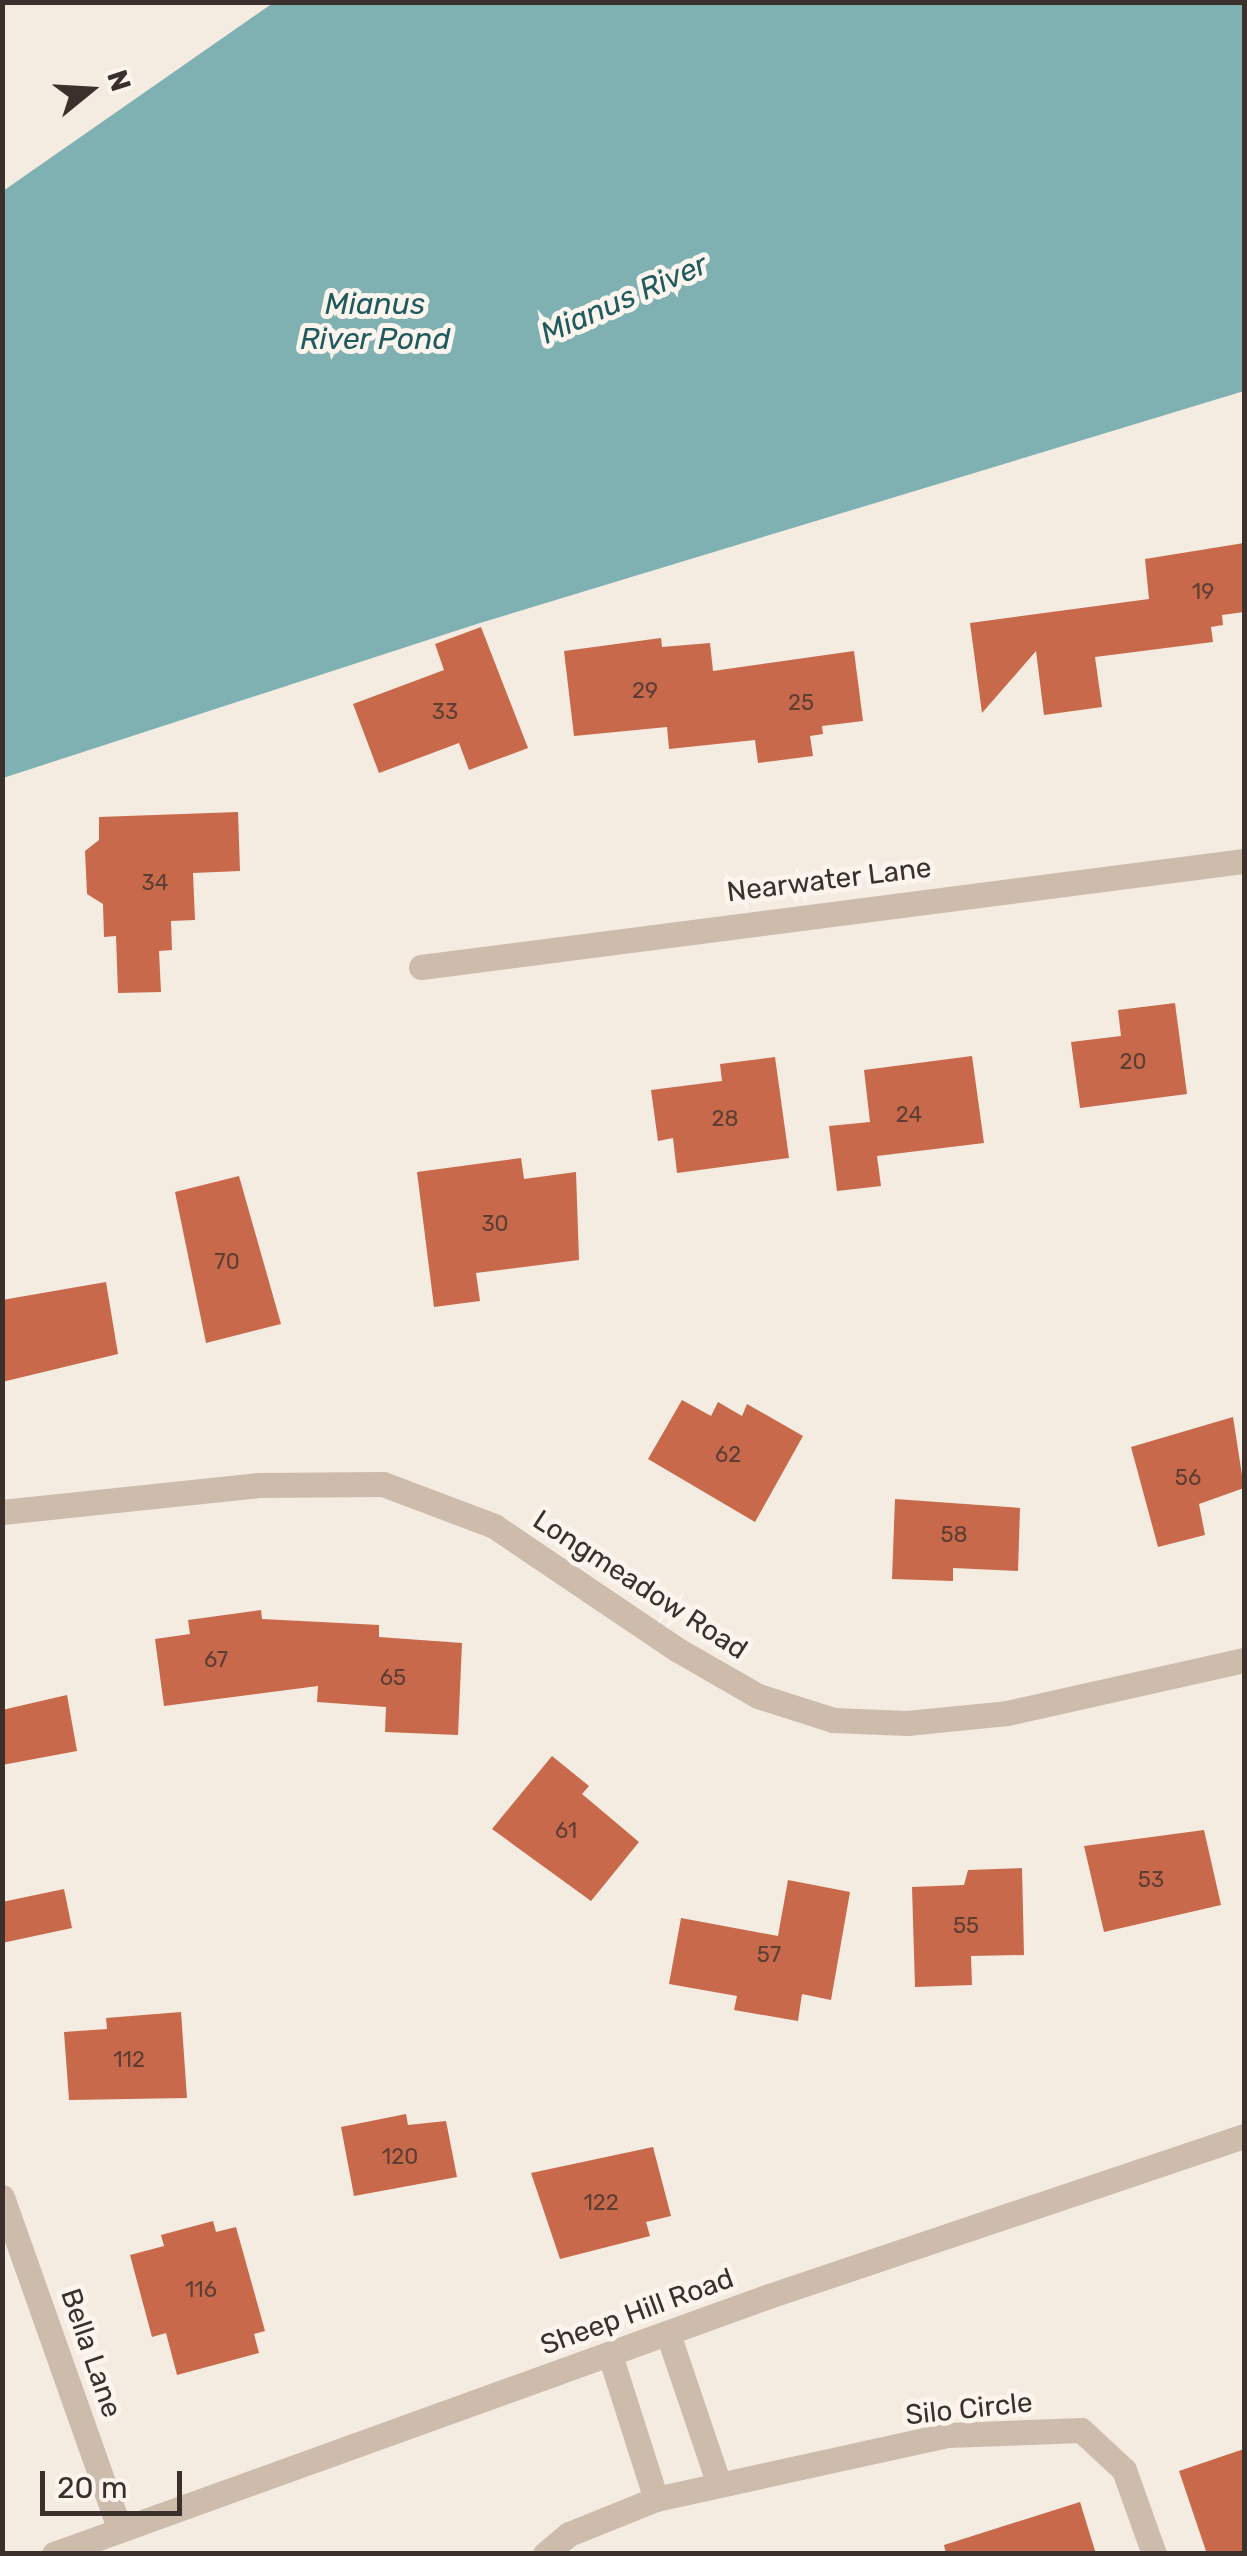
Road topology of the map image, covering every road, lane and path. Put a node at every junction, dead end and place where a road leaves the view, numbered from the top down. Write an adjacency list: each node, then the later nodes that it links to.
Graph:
1 (1244, 860): 2 (street, Nearwater Lane)
2 (422, 967)
3 (2, 1512): 4 (street, Longmeadow Road)
4 (1244, 1660)
5 (1244, 2136): 7 (street, Sheep Hill Road)
6 (2, 2197): 11 (street, Bella Lane)
7 (668, 2334): 8 (street, Sheep Hill Road); 9 (street)
8 (610, 2354): 10 (street); 11 (street, Sheep Hill Road)
9 (719, 2485): 10 (street, Silo Circle); 14 (street, Silo Circle)
10 (656, 2498): 13 (street, Silo Circle)
11 (120, 2530): 12 (street, Sheep Hill Road)
12 (54, 2554)
13 (545, 2554)
14 (1154, 2554)

